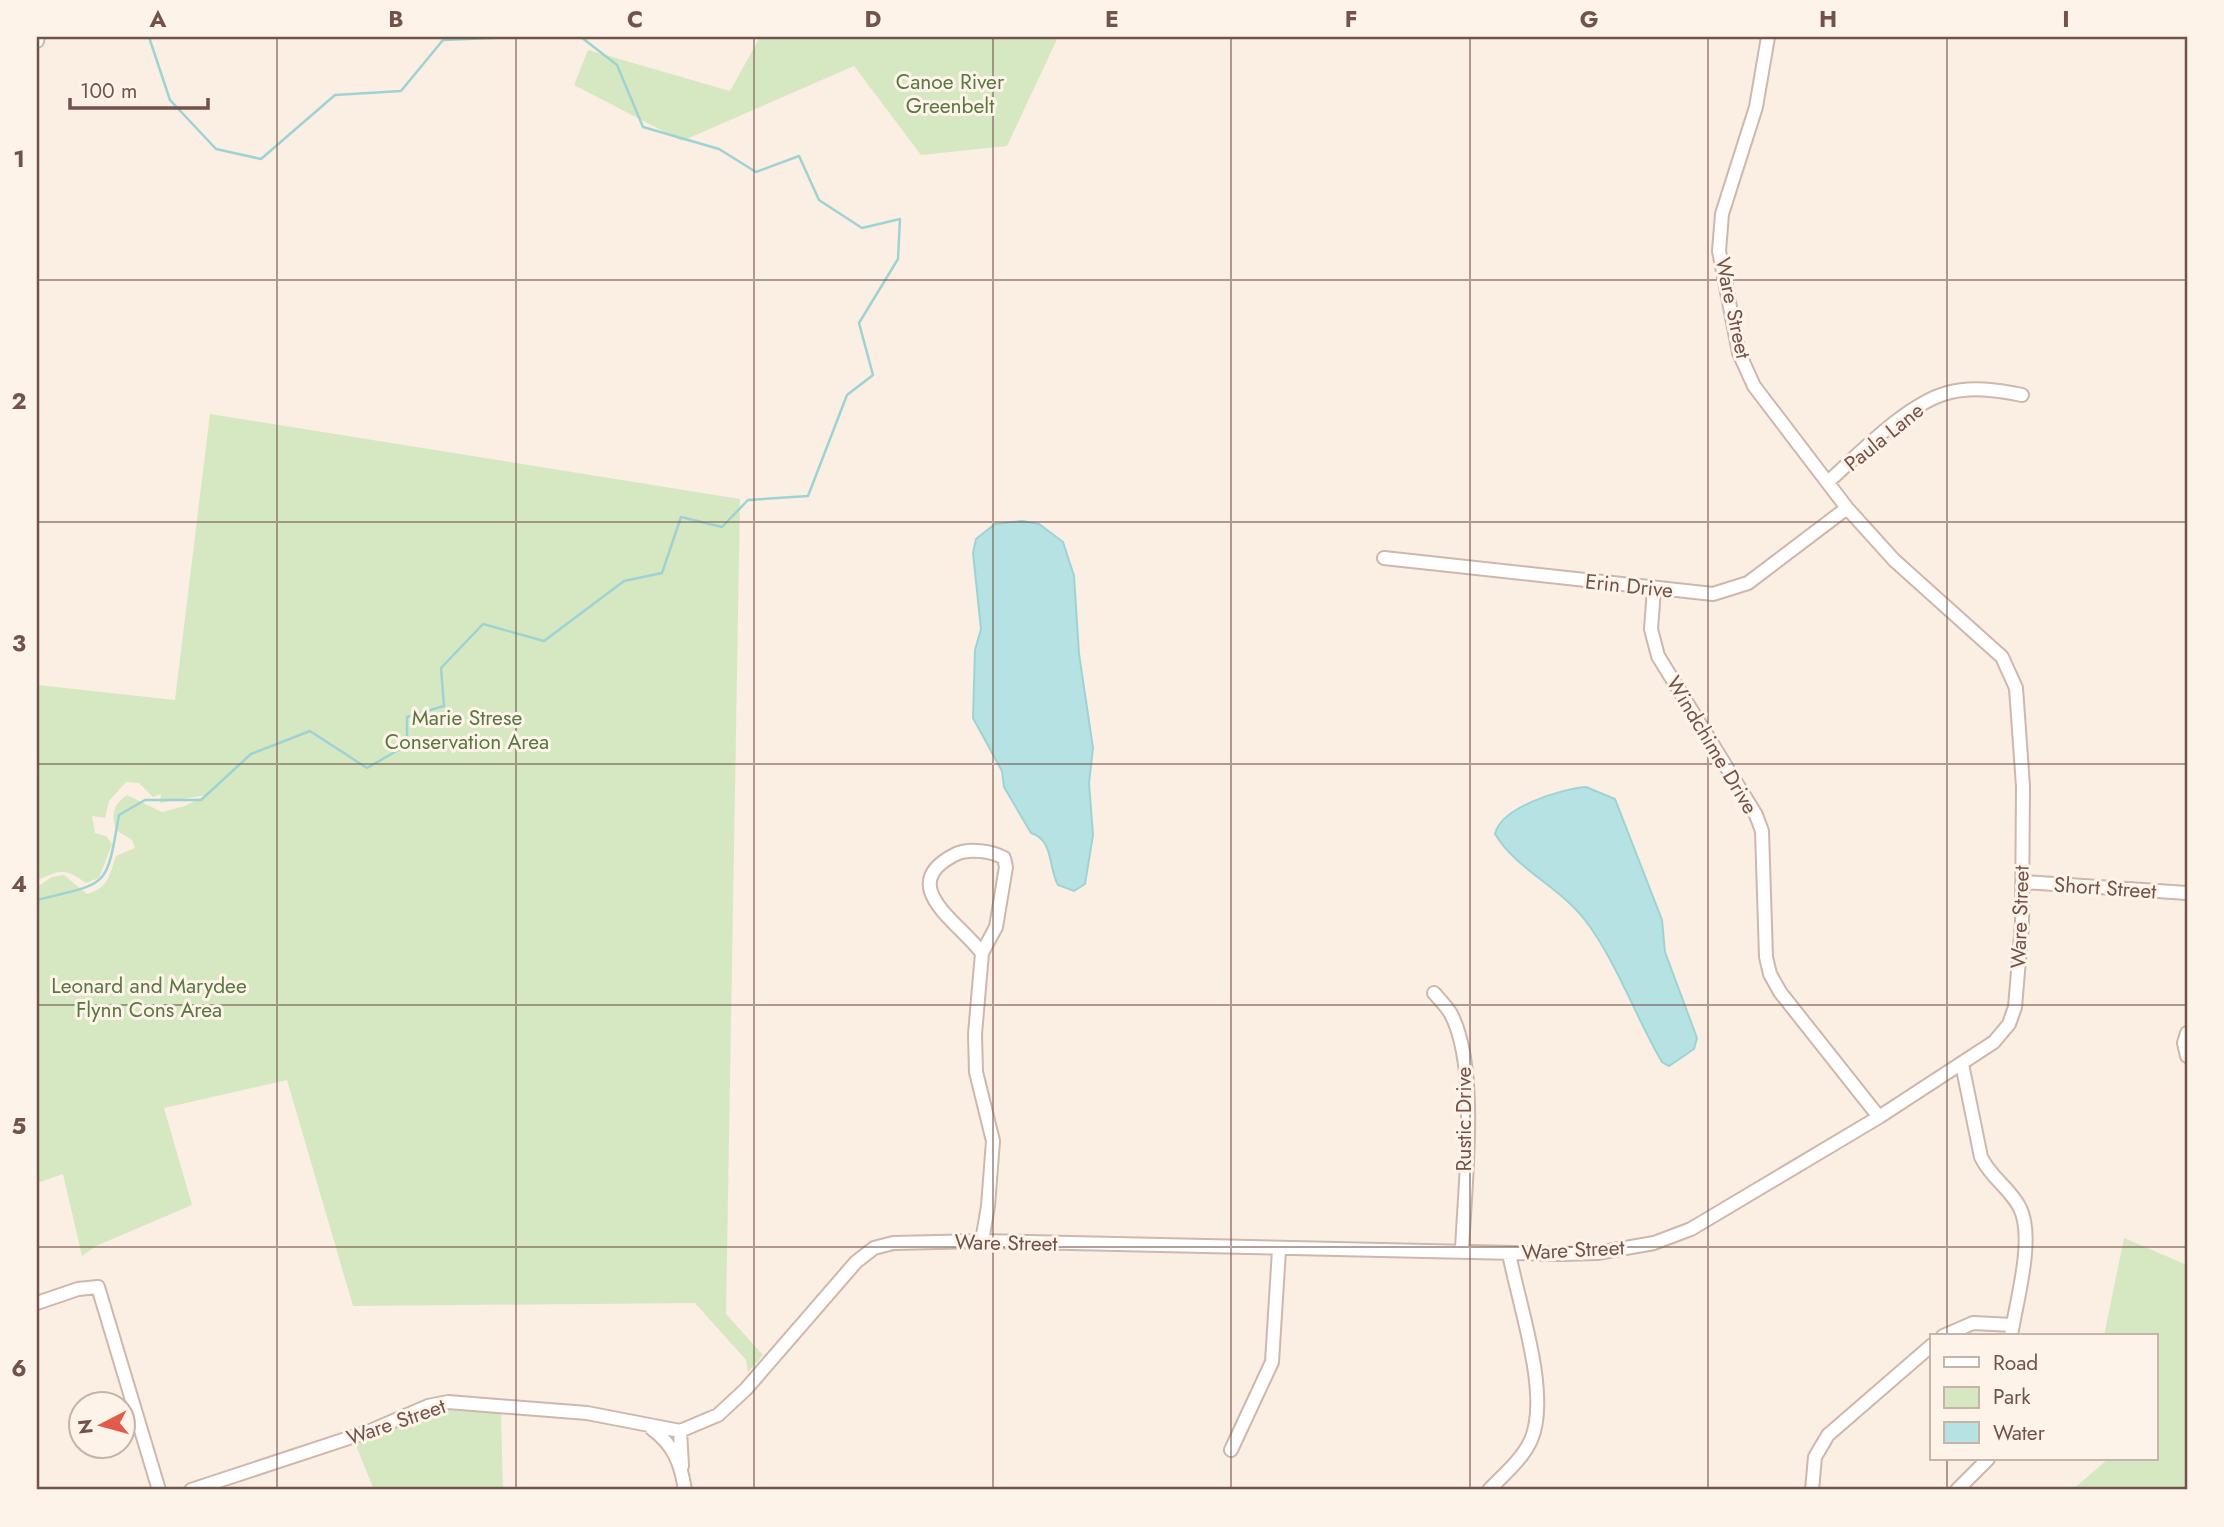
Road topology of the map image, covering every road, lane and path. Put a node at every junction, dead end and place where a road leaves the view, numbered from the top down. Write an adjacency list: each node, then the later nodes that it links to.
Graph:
1 (1768, 37): 3 (street, Ware Street)
2 (2022, 395): 3 (street, Paula Lane)
3 (1829, 481): 4 (street, Ware Street)
4 (1847, 508): 6 (street, Erin Drive); 7 (street, Ware Street)
5 (1384, 558): 6 (street, Erin Drive)
6 (1654, 589): 14 (street, Windchime Drive)
7 (2023, 882): 8 (street, Short Street); 13 (street, Ware Street)
8 (2187, 893)
9 (982, 953): 9 (street); 15 (street)
10 (1434, 993): 17 (street, Rustic Drive)
11 (2187, 1033): 12 (street)
12 (2187, 1056)
13 (1962, 1064): 14 (street, Ware Street); 20 (street)
14 (1880, 1117): 18 (street, Ware Street)
15 (982, 1241): 16 (street, Ware Street); 24 (street, Ware Street)
16 (1279, 1250): 17 (street, Ware Street); 25 (street)
17 (1462, 1252): 18 (street, Ware Street)
18 (1509, 1253): 31 (street)
19 (37, 1303): 28 (street)
20 (2012, 1330): 21 (street)
21 (1948, 1334)
22 (1930, 1347): 32 (street)
23 (647, 1425): 24 (street, Ware Street); 27 (street); 29 (street, Ware Street)
24 (680, 1431): 27 (street)
25 (1231, 1450)
26 (1987, 1460): 33 (street)
27 (682, 1470): 30 (street)
28 (159, 1490)
29 (191, 1490)
30 (685, 1490)
31 (1489, 1490)
32 (1812, 1490)
33 (1957, 1490)

